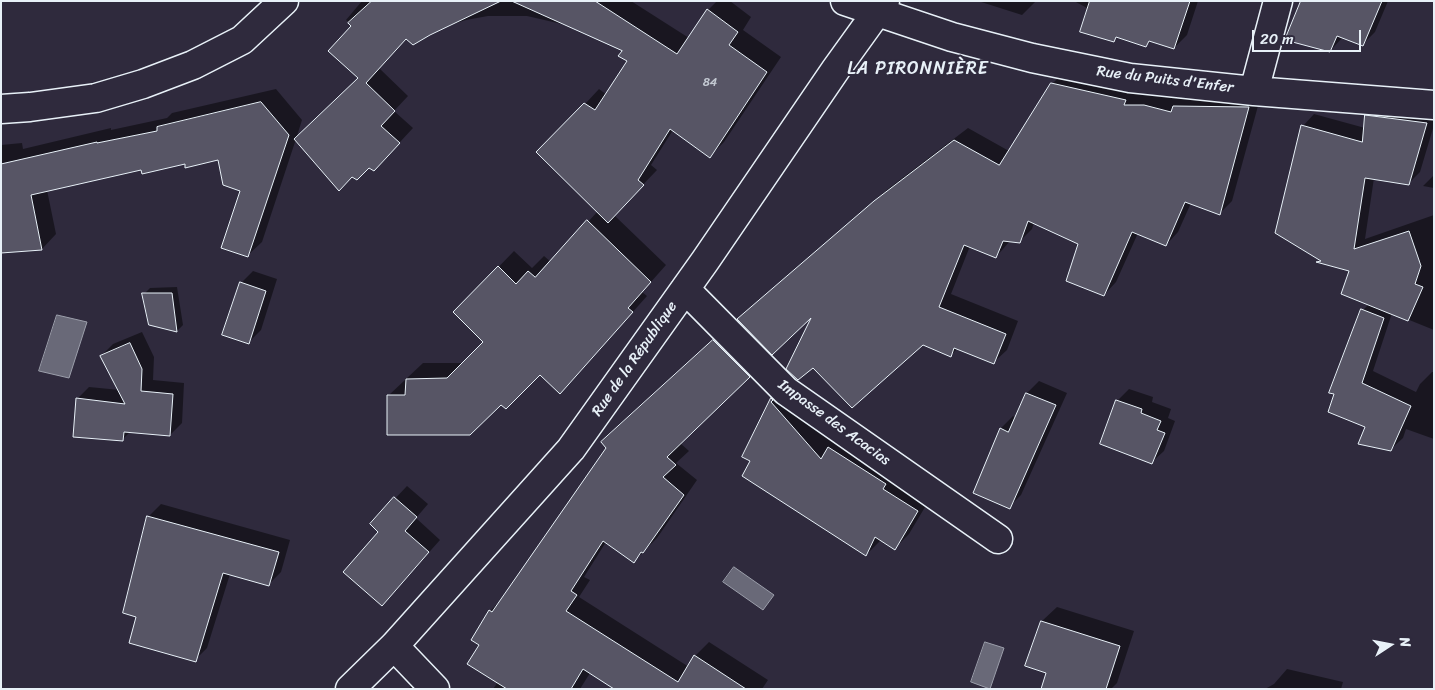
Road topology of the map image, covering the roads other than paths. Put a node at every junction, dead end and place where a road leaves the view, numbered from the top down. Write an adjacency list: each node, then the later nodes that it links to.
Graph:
1 (284, 1): 7 (street)
2 (845, 1): 4 (street, Rue du Puits d'Enfer)
3 (1278, 1): 5 (street)
4 (882, 7): 5 (street, Rue du Puits d'Enfer); 8 (street, Rue de la République)
5 (1254, 91): 6 (street, Rue du Puits d'Enfer)
6 (1434, 105)
7 (1, 109)
8 (685, 290): 9 (street, Impasse des Acacias); 10 (street, Rue de la République)
9 (998, 539)
10 (394, 646): 11 (street, Rue de la République); 12 (street)
11 (350, 689)
12 (435, 689)

